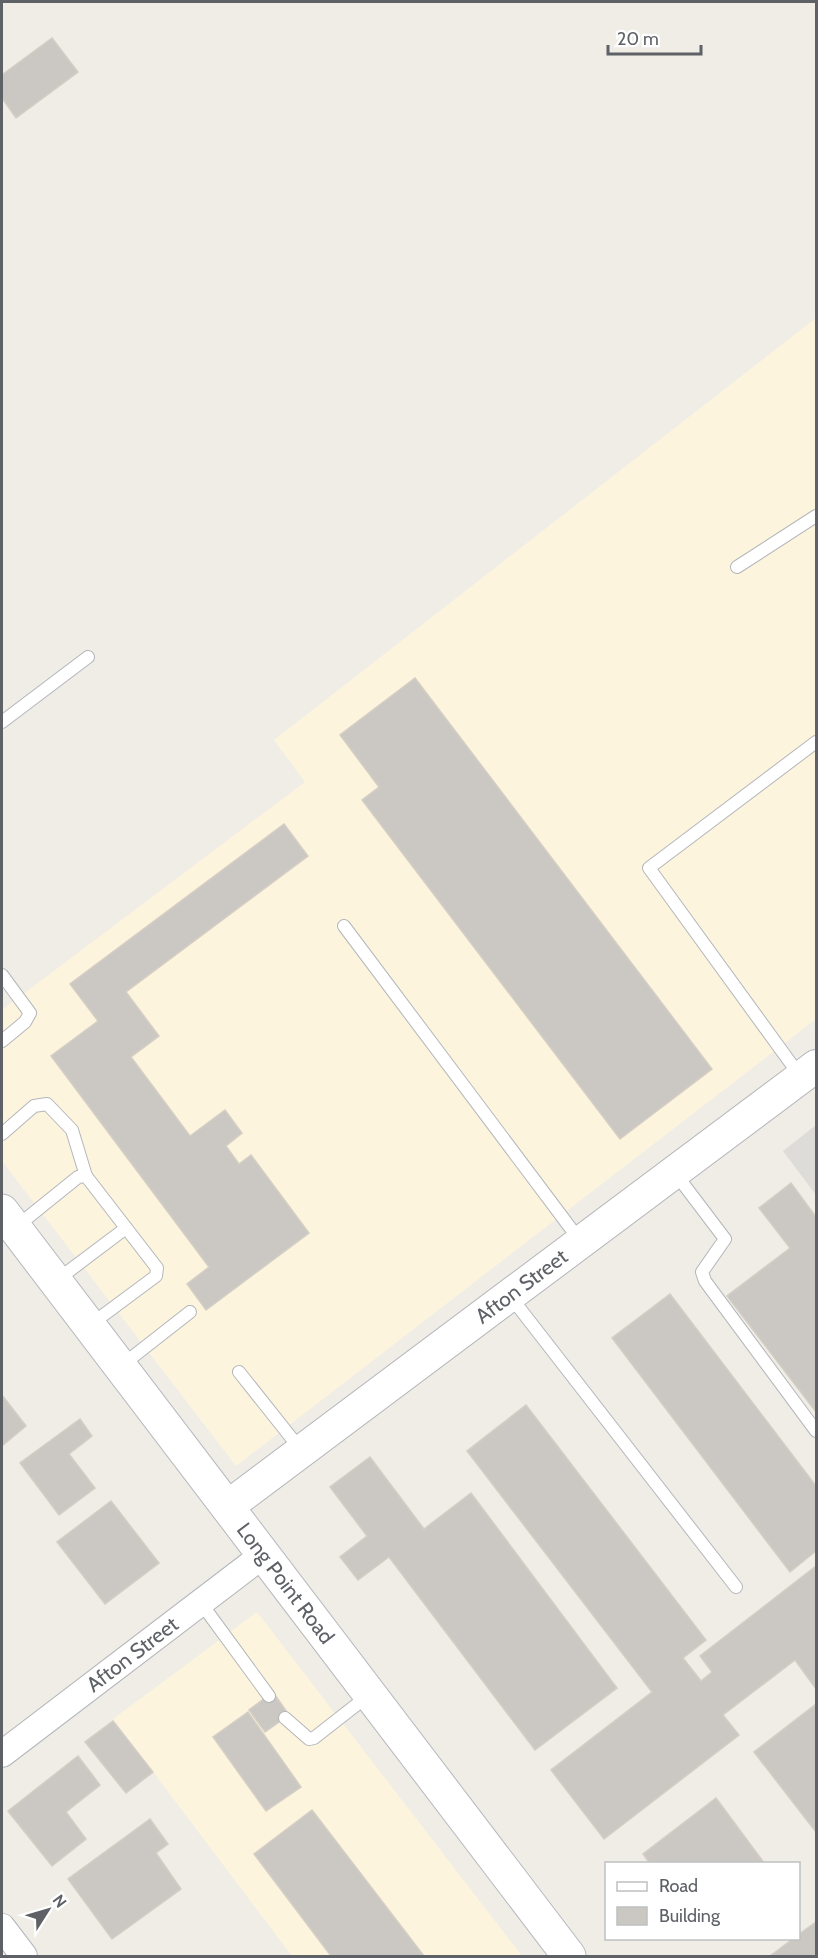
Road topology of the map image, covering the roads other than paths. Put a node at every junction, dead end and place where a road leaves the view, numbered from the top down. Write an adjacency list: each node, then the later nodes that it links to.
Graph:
1 (816, 516): 2 (lane)
2 (737, 567)
3 (88, 657): 4 (lane)
4 (2, 722)
5 (816, 742): 9 (lane)
6 (344, 926): 15 (lane)
7 (2, 975): 8 (lane)
8 (2, 1041)
9 (809, 1071): 11 (street, Afton Street)
10 (2, 1134): 12 (lane)
11 (674, 1172): 15 (street, Afton Street); 22 (lane)
12 (86, 1176): 13 (lane); 14 (lane)
13 (8, 1220): 16 (main road, Long Point Road)
14 (126, 1228): 16 (lane); 19 (lane)
15 (581, 1242): 17 (street, Afton Street)
16 (55, 1281): 19 (main road, Long Point Road)
17 (510, 1295): 23 (street, Afton Street); 26 (lane)
18 (190, 1312): 20 (lane)
19 (89, 1326): 20 (main road, Long Point Road)
20 (120, 1366): 24 (main road, Long Point Road)
21 (239, 1372): 23 (lane)
22 (816, 1431)
23 (302, 1451): 24 (street, Afton Street)
24 (227, 1507): 25 (main road, Long Point Road)
25 (263, 1555): 27 (street, Afton Street); 28 (main road, Long Point Road)
26 (736, 1587)
27 (201, 1603): 29 (lane); 31 (street, Afton Street)
28 (369, 1695): 30 (lane); 34 (main road, Long Point Road)
29 (269, 1696)
30 (285, 1718)
31 (2, 1754)
32 (2, 1927): 33 (street)
33 (24, 1956)
34 (569, 1956)

